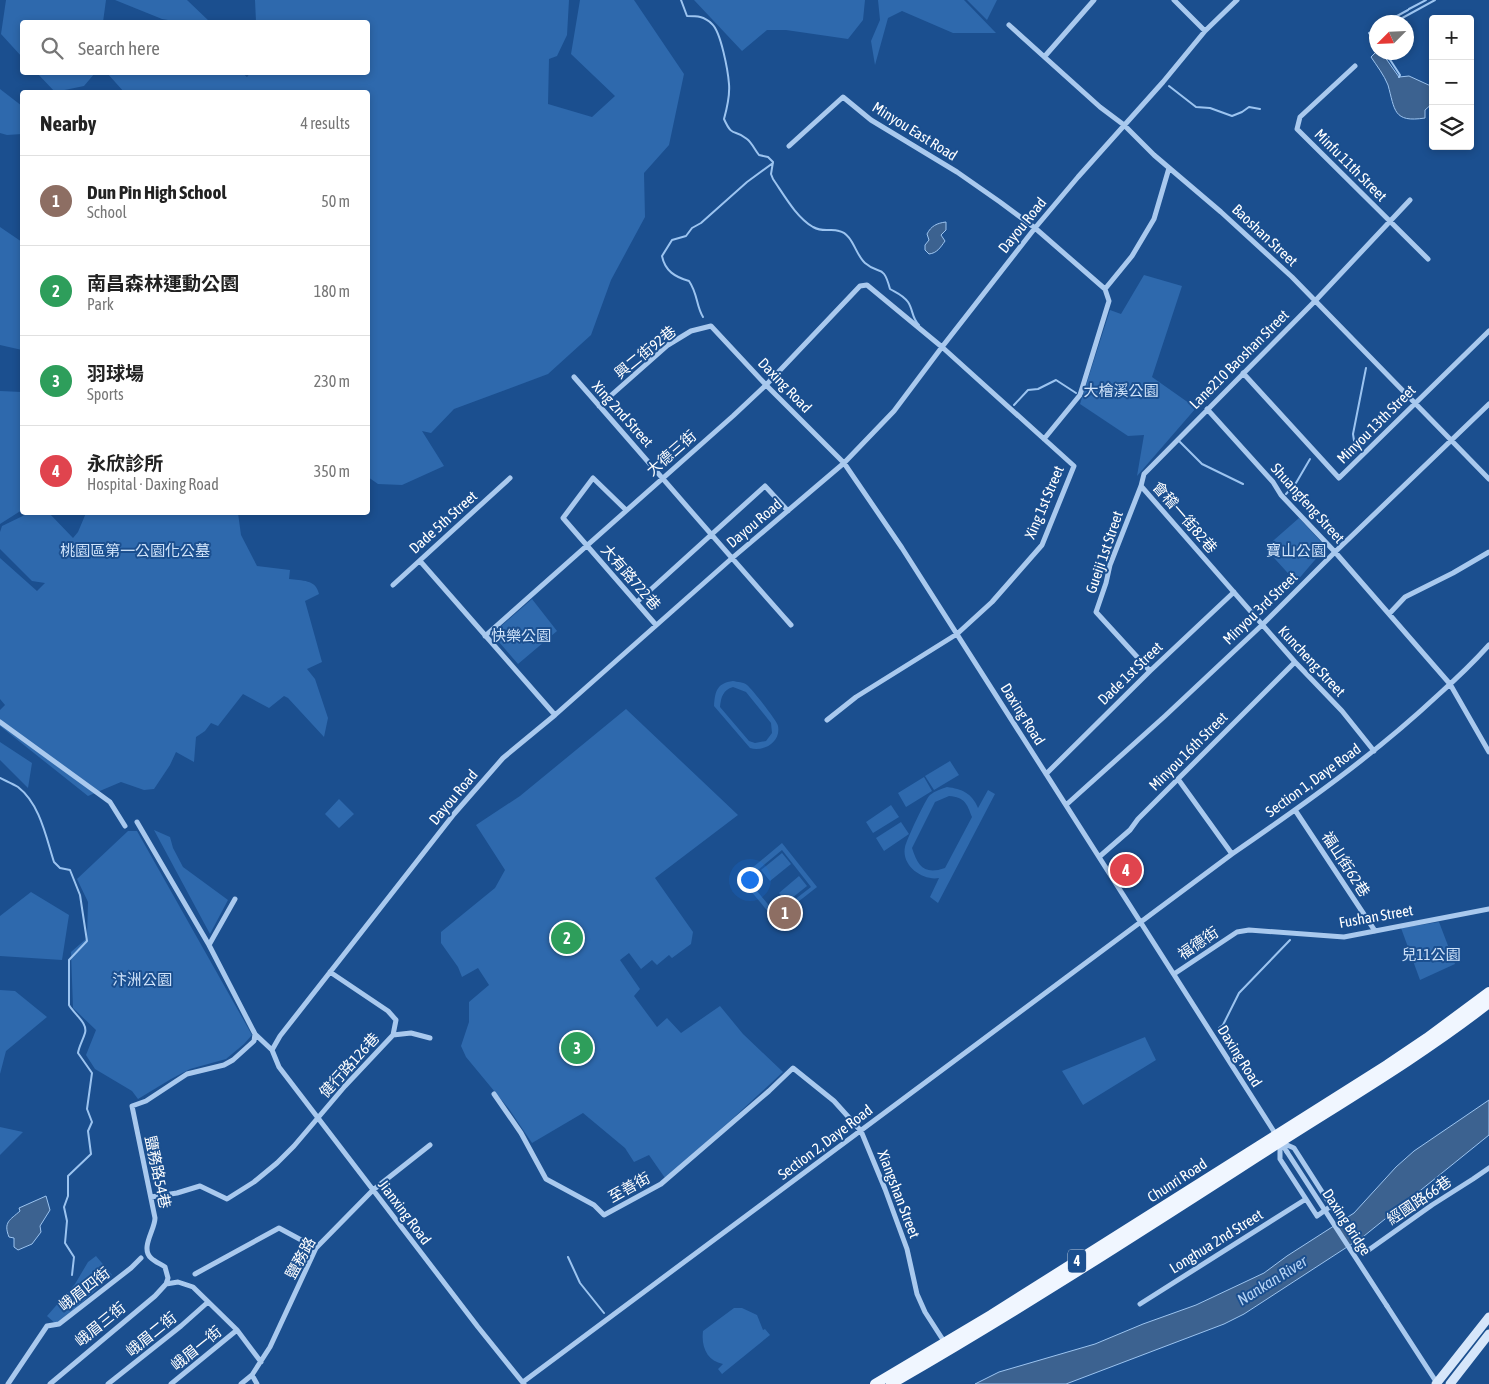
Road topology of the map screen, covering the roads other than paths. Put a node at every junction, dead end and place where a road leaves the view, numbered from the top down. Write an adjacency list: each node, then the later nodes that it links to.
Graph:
1 (1094, 0): 6 (street)
2 (1174, 0): 5 (street)
3 (1237, 0): 5 (street, Dayou Road)
4 (1009, 25): 6 (street, Baoshan Street)
5 (1205, 31): 8 (street, Dayou Road)
6 (1045, 56): 8 (street, Baoshan Street)
7 (1355, 66): 12 (street, Minfu 11th Street)
8 (1124, 125): 10 (street, Baoshan Street); 13 (street, Dayou Road)
9 (789, 146): 13 (street, Minyou East Road)
10 (1169, 168): 16 (street); 17 (street, Baoshan Street)
11 (1410, 200): 12 (street, Lane210 Baoshan Street)
12 (1389, 221): 14 (street, Minfu 11th Street); 17 (street, Lane210 Baoshan Street)
13 (1035, 228): 16 (street); 20 (street, Dayou Road)
14 (1428, 259)
15 (867, 285): 20 (street, Xing 1st Street); 23 (street, 大德三街)
16 (1105, 289): 29 (street)
17 (1316, 300): 21 (street, Lane210 Baoshan Street); 24 (street, Baoshan Street)
18 (711, 326): 23 (street, Daxing Road); 26 (street, 興二街92巷)
19 (1489, 331): 24 (street, Minyou 13th Street)
20 (942, 347): 29 (street, Xing 1st Street); 31 (street, Dayou Road)
21 (1243, 373): 24 (street, Minyou 13th Street); 27 (street, Lane210 Baoshan Street)
22 (574, 377): 26 (street, Xing 2nd Street)
23 (766, 385): 31 (street, Daxing Road); 32 (street, 大德三街)
24 (1415, 403): 30 (street, Baoshan Street)
25 (1489, 404): 30 (street, Minyou 3rd Street)
26 (600, 406): 32 (street, Xing 2nd Street)
27 (1207, 409): 28 (street, Lane210 Baoshan Street); 40 (street, Shuangfeng Street)
28 (1180, 436): 35 (street, Gueiji 1st Street)
29 (1044, 439): 52 (street, Xing 1st Street)
30 (1452, 441): 34 (street, Baoshan Street); 40 (street, Minyou 3rd Street)
31 (844, 463): 37 (street, Dayou Road); 52 (street, Daxing Road)
32 (662, 477): 36 (street, 大德三街); 38 (street, Xing 2nd Street)
33 (510, 478): 43 (street, Dade 5th Street)
34 (1489, 479)
35 (1141, 486): 44 (street, 會稽一街82巷); 56 (street, Gueiji 1st Street)
36 (626, 510): 39 (street, 大德三街); 39 (street, 大有路722巷)
37 (788, 511): 38 (street); 42 (street, Dayou Road)
38 (710, 535): 42 (street, Xing 2nd Street); 47 (street)
39 (586, 545): 47 (street, 大有路722巷); 53 (street, 大德三街)
40 (1335, 552): 48 (street, Shuangfeng Street); 51 (street, Minyou 3rd Street)
41 (1489, 552): 48 (street)
42 (731, 559): 49 (street, Dayou Road); 50 (street, Xing 2nd Street)
43 (420, 560): 45 (street, Dade 5th Street); 53 (street)
44 (1210, 565): 46 (street, Kuncheng Street)
45 (392, 584)
46 (1234, 592): 51 (street, Kuncheng Street); 56 (street, Dade 1st Street)
47 (636, 602): 49 (street, 大有路722巷)
48 (1389, 614): 57 (street, Shuangfeng Street)
49 (656, 625): 58 (street, Dayou Road)
50 (791, 625)
51 (1262, 625): 55 (street, Kuncheng Street); 65 (street, Minyou 3rd Street)
52 (957, 634): 59 (street, Xing 1st Street); 63 (street, Daxing Road)
53 (485, 636): 58 (street)
54 (1489, 645): 57 (street, Section 1, Daye Road)
55 (1295, 662): 61 (street, Kuncheng Street); 64 (street, Minyou 16th Street)
56 (1150, 671): 63 (street, Dade 1st Street)
57 (1450, 684): 61 (street, Section 1, Daye Road); 62 (street, Shuangfeng Street)
58 (554, 716): 77 (street, Dayou Road)
59 (827, 720)
60 (0, 722): 68 (street)
61 (1374, 751): 66 (street, Section 1, Daye Road)
62 (1489, 752)
63 (1046, 774): 65 (street, Daxing Road)
64 (1178, 779): 69 (street); 70 (street, Minyou 16th Street)
65 (1066, 805): 70 (street, Daxing Road)
66 (1296, 810): 69 (street, Section 1, Daye Road); 74 (street, 福山街62巷)
67 (136, 822): 76 (street, Jianxing Road)
68 (125, 826)
69 (1232, 854): 73 (street, Section 1, Daye Road)
70 (1099, 857): 73 (street, Daxing Road)
71 (235, 899): 76 (street)
72 (1489, 909): 74 (street, Fushan Street)
73 (1141, 923): 78 (street, Daxing Road); 88 (street, Section 2, Daye Road)
74 (1375, 931): 75 (street, Fushan Street)
75 (1237, 932): 78 (street, 福德街)
76 (209, 945): 81 (street, Jianxing Road)
77 (330, 972): 82 (street); 84 (street, Dayou Road)
78 (1174, 974): 89 (street, Daxing Road)
79 (1489, 992): 89 (main road, Chunri Road / 4)
80 (1489, 1003): 89 (main road, Chunri Road / 4)
81 (256, 1034): 84 (street, Jianxing Road); 94 (street, 鹽務路54巷)
82 (393, 1035): 83 (street, 健行路126巷); 87 (street, 健行路126巷)
83 (430, 1038)
84 (272, 1050): 87 (street, Jianxing Road)
85 (793, 1068): 86 (street, 至善街); 88 (street, Xiangshan Street)
86 (494, 1094)
87 (318, 1118): 93 (street, Jianxing Road); 94 (street, 健行路126巷)
88 (861, 1131): 106 (street, Xiangshan Street); 109 (street, Section 2, Daye Road)
89 (1278, 1138): 91 (street, Daxing Road); 95 (street); 95 (street); 106 (main road, Chunri Road / 4)
90 (430, 1145): 93 (street, 鹽務路)
91 (1287, 1152): 118 (street, Daxing Bridge, bridge)
92 (1489, 1168): 97 (street, 經國路66巷)
93 (373, 1190): 96 (street, 鹽務路); 109 (street, Jianxing Road)
94 (151, 1197): 100 (street, 鹽務路54巷)
95 (1306, 1199): 102 (street, Longhua 2nd Street)
96 (316, 1248): 99 (street); 107 (street, 鹽務路)
97 (1364, 1254)
98 (142, 1258): 110 (street, 峨眉四街)
99 (195, 1274)
100 (166, 1284): 101 (street); 111 (street, 峨眉三街)
101 (208, 1302): 104 (street); 112 (street, 峨眉二街)
102 (1140, 1304)
103 (1489, 1317): 118 (street)
104 (237, 1330): 107 (street); 113 (street, 峨眉一街)
105 (1489, 1334): 119 (street)
106 (947, 1346): 116 (main road, Chunri Road / 4); 117 (main road, Chunri Road / 4)
107 (261, 1362): 108 (street, 鹽務路)
108 (252, 1375): 114 (street, 鹽務路); 115 (street)
109 (524, 1383)
110 (8, 1384)
111 (50, 1384)
112 (108, 1384)
113 (171, 1384)
114 (241, 1384)
115 (257, 1384)
116 (875, 1384)
117 (892, 1384)
118 (1437, 1384)
119 (1450, 1384)

